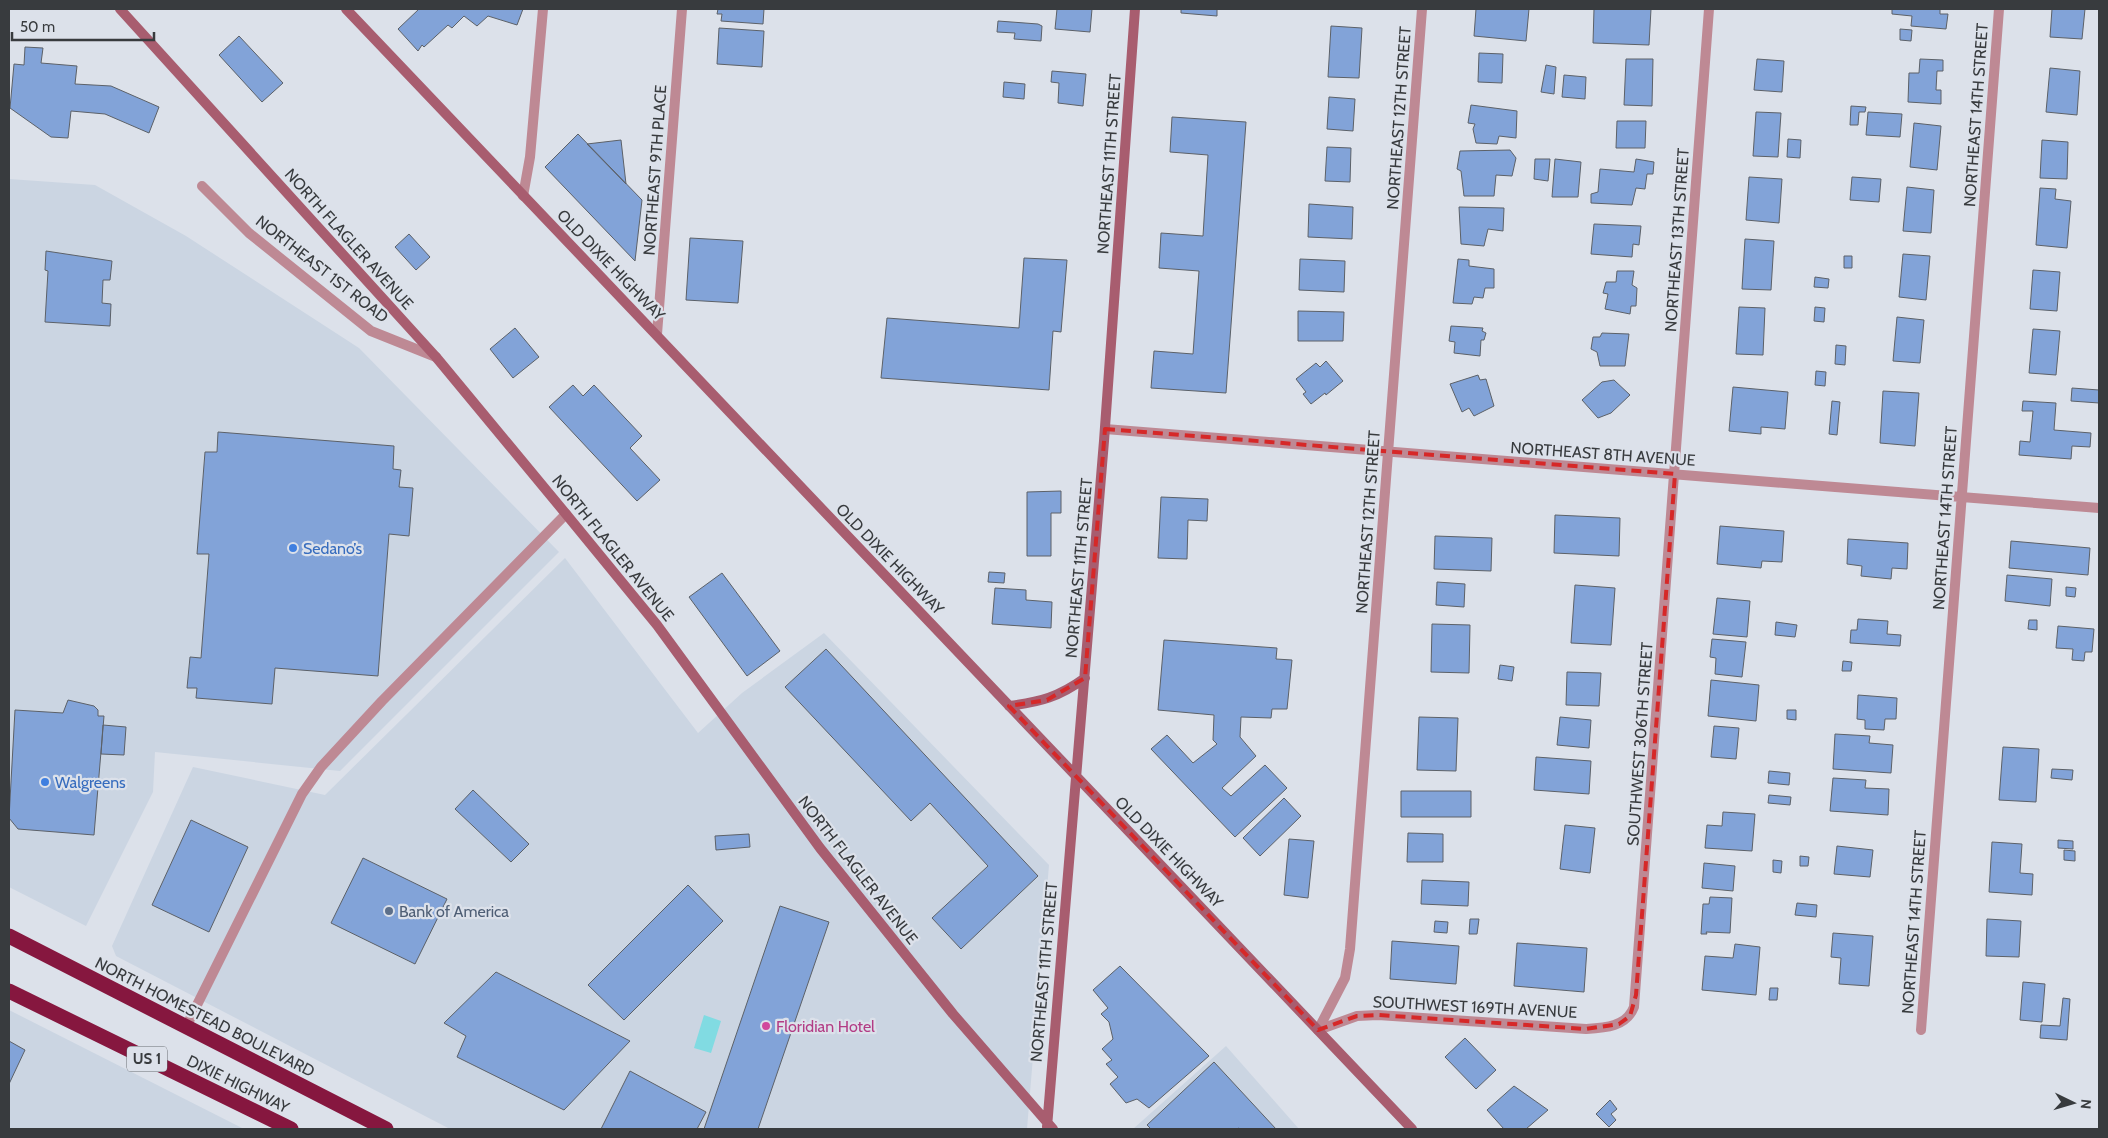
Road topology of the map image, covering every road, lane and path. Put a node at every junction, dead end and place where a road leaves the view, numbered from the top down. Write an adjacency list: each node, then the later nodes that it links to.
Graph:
1 (120, 9): 12 (street, NORTH FLAGLER AVENUE)
2 (346, 9): 10 (street, OLD DIXIE HIGHWAY)
3 (543, 9): 10 (street)
4 (682, 9): 11 (street, NORTHEAST 9TH PLACE)
5 (1135, 9): 13 (street, NORTHEAST 11TH STREET)
6 (1422, 9): 14 (street, NORTHEAST 12TH STREET)
7 (1709, 9): 15 (street, NORTHEAST 13TH STREET)
8 (1999, 9): 16 (street, NORTHEAST 14TH STREET)
9 (202, 186): 12 (street, NORTHEAST 1ST ROAD)
10 (523, 196): 11 (street, OLD DIXIE HIGHWAY)
11 (657, 334): 20 (street, OLD DIXIE HIGHWAY)
12 (436, 357): 18 (street, NORTH FLAGLER AVENUE)
13 (1105, 429): 14 (street, NORTHEAST 8TH AVENUE); 19 (street, NORTHEAST 11TH STREET)
14 (1388, 452): 15 (street, NORTHEAST 8TH AVENUE); 26 (street, NORTHEAST 12TH STREET)
15 (1675, 474): 16 (street, NORTHEAST 8TH AVENUE); 24 (street, SOUTHWEST 306TH STREET)
16 (1961, 497): 17 (street, NORTHEAST 8TH AVENUE); 27 (street, NORTHEAST 14TH STREET)
17 (2099, 508)
18 (566, 514): 25 (street); 28 (street, NORTH FLAGLER AVENUE)
19 (1085, 678): 20 (street); 21 (street, NORTHEAST 11TH STREET)
20 (1009, 706): 21 (street, OLD DIXIE HIGHWAY)
21 (1076, 776): 26 (street, OLD DIXIE HIGHWAY); 28 (street, NORTHEAST 11TH STREET)
22 (9, 936): 25 (highway, NORTH HOMESTEAD BOULEVARD)
23 (9, 991): 29 (highway, DIXIE HIGHWAY / US 1)
24 (1630, 1016): 26 (street, SOUTHWEST 169TH AVENUE)
25 (186, 1027): 30 (highway, NORTH HOMESTEAD BOULEVARD)
26 (1318, 1030): 31 (street, OLD DIXIE HIGHWAY)
27 (1921, 1030)
28 (1049, 1127)
29 (291, 1129)
30 (386, 1129)
31 (1412, 1129)

